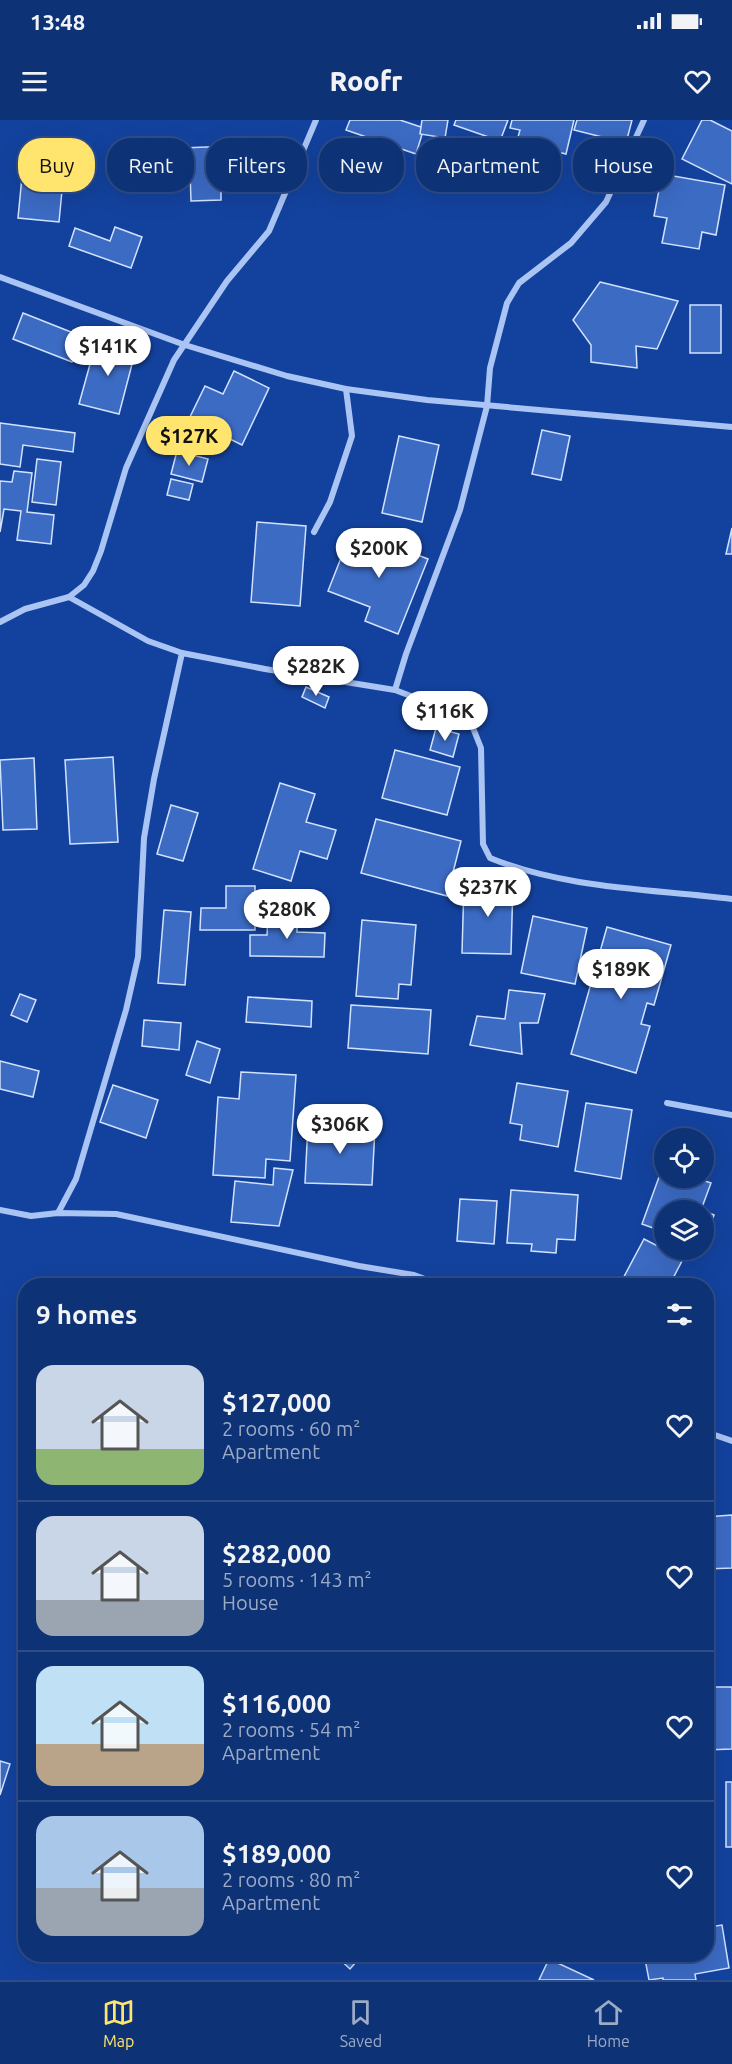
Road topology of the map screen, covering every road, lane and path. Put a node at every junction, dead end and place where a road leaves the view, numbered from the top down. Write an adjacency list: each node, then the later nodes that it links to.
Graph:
1 (316, 120): 4 (street)
2 (644, 120): 6 (street)
3 (0, 277): 4 (street)
4 (185, 345): 5 (street); 9 (street)
5 (346, 389): 6 (street); 8 (street)
6 (487, 406): 7 (street); 12 (street)
7 (732, 427)
8 (314, 532)
9 (69, 597): 10 (street); 11 (street)
10 (0, 622)
11 (182, 653): 12 (street); 17 (street)
12 (395, 690): 13 (street)
13 (732, 899)
14 (667, 1103): 15 (street)
15 (732, 1115)
16 (0, 1210): 17 (street)
17 (58, 1213): 18 (street)
18 (422, 1278)
19 (714, 1435): 20 (street)
20 (732, 1441)

